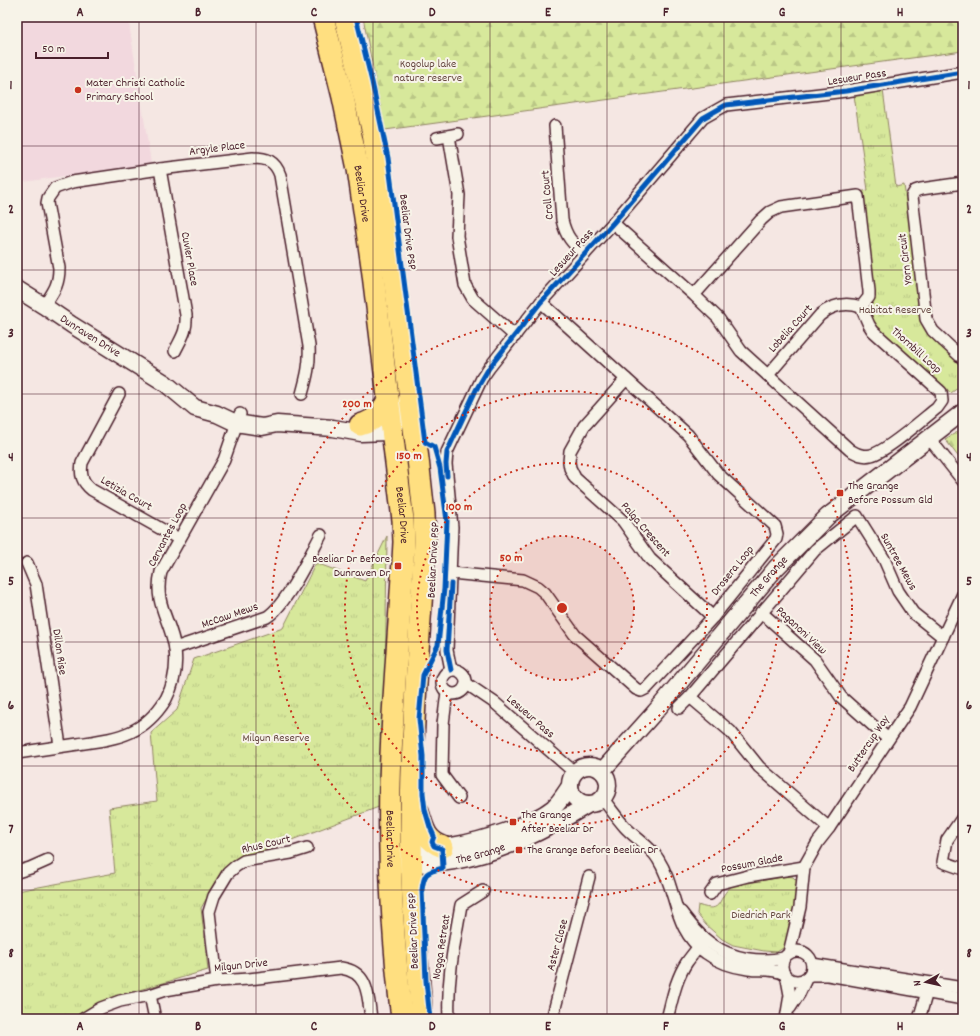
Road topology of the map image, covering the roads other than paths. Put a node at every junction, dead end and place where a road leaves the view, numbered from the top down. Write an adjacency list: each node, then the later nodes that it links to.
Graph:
1 (323, 17): 23 (highway, Beeliar Drive)
2 (345, 17): 20 (highway, Beeliar Drive)
3 (963, 72): 8 (street, Lesueur Pass)
4 (555, 126): 9 (street, Croll Court)
5 (437, 138): 15 (street)
6 (160, 169): 13 (street, Argyle Place); 16 (street, Cuvier Place); 22 (street, Argyle Place)
7 (963, 183): 17 (street, Yorn Circuit)
8 (612, 223): 9 (street, Lesueur Pass); 11 (street, Thornbill Loop)
9 (584, 254): 12 (street, Lesueur Pass)
10 (17, 289): 13 (street, Dunraven Drive)
11 (694, 295): 14 (street); 18 (street, Thornbill Loop)
12 (542, 302): 15 (street, Lesueur Pass); 19 (street, Drosera Loop)
13 (44, 306): 25 (street, Dunraven Drive)
14 (861, 307): 18 (street, Lobelia Court); 18 (street, Thornbill Loop)
15 (515, 336): 35 (street, Lesueur Pass)
16 (175, 351)
17 (963, 359)
18 (768, 375)
19 (626, 379): 38 (street, Palga Crescent); 38 (street, Drosera Loop)
20 (409, 388): 27 (street); 30 (highway, Beeliar Drive)
21 (119, 394): 33 (street, Letizia Court)
22 (302, 394)
23 (388, 400): 26 (highway); 27 (highway, Beeliar Drive)
24 (963, 412): 29 (street, The Grange)
25 (238, 419): 28 (street, Dunraven Drive); 33 (street, Cervantes Loop)
26 (360, 425): 27 (street, Dunraven Drive); 28 (street, Dunraven Drive)
27 (392, 427): 28 (street, Dunraven Drive); 30 (street); 56 (highway, Beeliar Drive)
28 (333, 428)
29 (929, 438): 31 (street); 49 (street, The Grange)
30 (418, 459): 51 (highway, Beeliar Drive)
31 (963, 481)
32 (321, 535): 40 (street, McCaw Mews)
33 (179, 539): 40 (street, Cervantes Loop)
34 (27, 562): 47 (street, Dillon Rise)
35 (451, 573): 38 (street, Drosera Loop); 41 (street, Lesueur Pass)
36 (963, 594): 39 (street, Buttercup Way)
37 (761, 612): 39 (street, Suntree Mews); 44 (street, Suntree Mews); 46 (street, Paganoni View)
38 (713, 617)
39 (943, 637): 46 (street, Buttercup Way)
40 (175, 648): 47 (street, Cervantes Loop)
41 (451, 670): 42 (street); 43 (street)
42 (467, 684): 43 (street); 50 (street, Lesueur Pass)
43 (447, 692): 52 (street)
44 (690, 697): 45 (street, Suntree Mews); 55 (street)
45 (679, 708)
46 (888, 739): 55 (street, Buttercup Way)
47 (60, 746): 48 (street, Cervantes Loop)
48 (17, 753)
49 (602, 771): 50 (street); 53 (street)
50 (572, 779): 53 (street); 57 (street, The Grange)
51 (412, 797): 57 (highway); 59 (highway, Beeliar Drive)
52 (459, 798)
53 (596, 801): 59 (street, The Grange); 69 (street)
54 (963, 817): 62 (street)
55 (829, 828): 61 (street, Buttercup Way)
56 (390, 836): 59 (street, The Grange); 67 (highway, Beeliar Drive)
57 (443, 847): 59 (street, The Grange)
58 (306, 848): 74 (street, Rhus Court)
59 (411, 858): 67 (street); 84 (highway, Beeliar Drive)
60 (48, 860): 63 (street)
61 (804, 867): 66 (street, Possum Glade); 68 (street, Buttercup Way)
62 (963, 869)
63 (17, 872)
64 (589, 877): 86 (street, Aster Close)
65 (483, 891): 85 (street, Nogga Retreat)
66 (710, 894)
67 (392, 904): 83 (highway, Beeliar Drive)
68 (800, 907): 70 (street, Buttercup Way); 71 (street, Buttercup Way)
69 (702, 943): 71 (street); 73 (street); 87 (street)
70 (802, 952): 71 (street); 72 (street)
71 (786, 956): 73 (street)
72 (810, 973): 73 (street); 75 (street); 79 (street)
73 (786, 976): 79 (street)
74 (217, 981): 77 (street, Milgun Drive); 82 (street, Milgun Drive)
75 (928, 987): 76 (street); 78 (street); 88 (street)
76 (963, 988)
77 (150, 995): 80 (street, Milgun Drive); 81 (street)
78 (963, 999)
79 (787, 1015)
80 (83, 1019)
81 (155, 1019)
82 (371, 1019)
83 (402, 1019)
84 (422, 1019)
85 (449, 1019)
86 (552, 1019)
87 (667, 1019)
88 (919, 1019)

